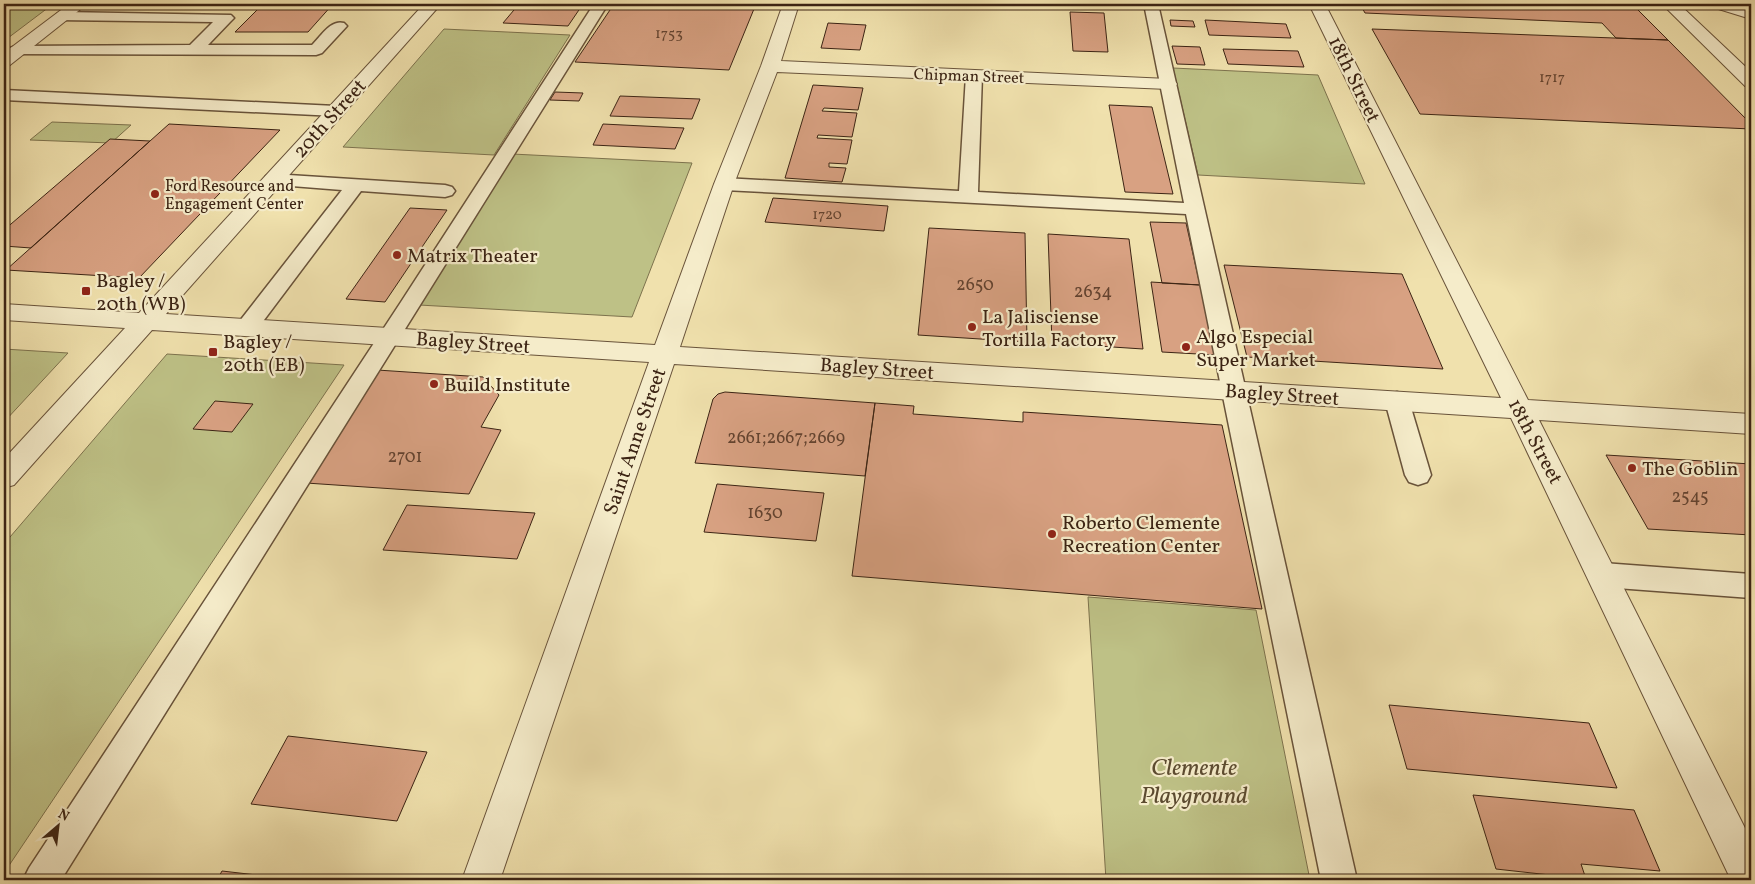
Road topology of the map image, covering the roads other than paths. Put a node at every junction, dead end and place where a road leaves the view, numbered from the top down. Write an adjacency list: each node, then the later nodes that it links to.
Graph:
1 (79, 4): 10 (street)
2 (433, 4): 19 (street, 20th Street)
3 (601, 4): 29 (lane)
4 (792, 4): 14 (street, Saint Anne Street)
5 (1151, 4): 17 (lane)
6 (1318, 4): 33 (street, 18th Street)
7 (1670, 4): 16 (street)
8 (1718, 4): 9 (street)
9 (1751, 14)
10 (62, 17): 12 (lane); 13 (street)
11 (339, 26): 12 (lane)
12 (194, 50): 13 (lane)
13 (10, 56)
14 (770, 66): 15 (street, Chipman Street); 21 (street, Saint Anne Street)
15 (974, 75): 17 (street, Chipman Street); 24 (lane)
16 (1751, 82)
17 (1168, 84): 25 (lane)
18 (4, 95): 19 (lane)
19 (336, 111): 20 (street, 20th Street)
20 (273, 180): 22 (lane); 27 (street, 20th Street)
21 (724, 184): 24 (lane); 30 (street, Saint Anne Street)
22 (356, 185): 23 (lane); 28 (lane)
23 (445, 191)
24 (968, 197): 25 (lane)
25 (1194, 209): 31 (lane)
26 (4, 312): 27 (street, Bagley Street)
27 (146, 320): 28 (street, Bagley Street); 36 (street, 20th Street)
28 (247, 327): 29 (street, Bagley Street)
29 (390, 336): 30 (street, Bagley Street); 39 (lane)
30 (665, 354): 31 (street, Bagley Street); 40 (street, Saint Anne Street)
31 (1233, 391): 32 (street, Bagley Street); 41 (lane)
32 (1397, 401): 33 (street, Bagley Street); 35 (lane)
33 (1520, 410): 34 (street, Bagley Street); 37 (street, 18th Street)
34 (1751, 424)
35 (1418, 475)
36 (4, 477)
37 (1603, 575): 38 (lane); 42 (street, 18th Street)
38 (1751, 586)
39 (41, 880)
40 (481, 880)
41 (1339, 880)
42 (1751, 880)

